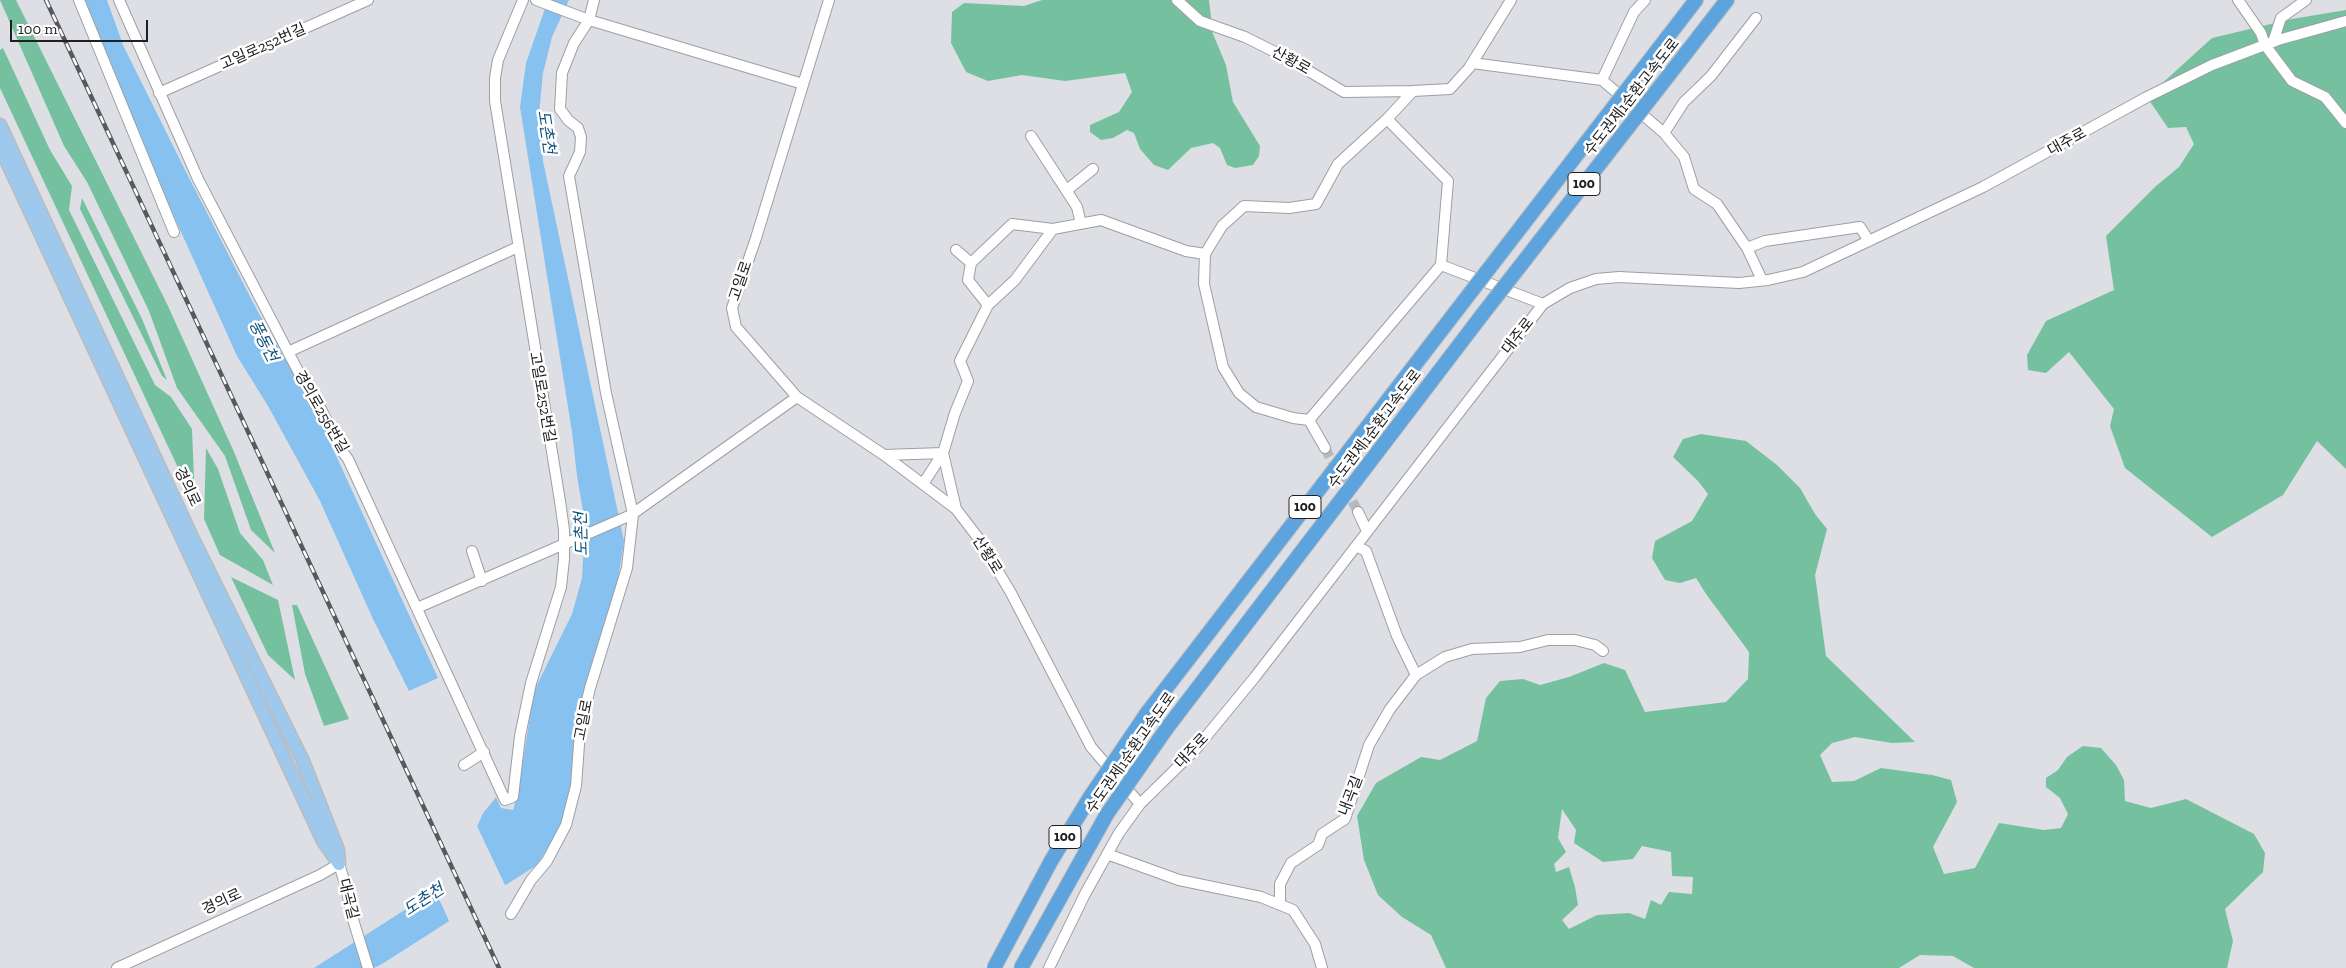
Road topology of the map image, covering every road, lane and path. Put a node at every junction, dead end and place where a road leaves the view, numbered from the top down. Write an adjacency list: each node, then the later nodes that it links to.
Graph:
1 (79, 0): 34 (street)
2 (119, 0): 23 (street, 경의로256번길)
3 (368, 0): 23 (street, 고일로252번길)
4 (523, 0): 36 (street, 고일로252번길)
5 (536, 0): 16 (street)
6 (594, 0): 16 (street)
7 (829, 0): 21 (street, 고일로)
8 (1177, 0): 22 (street, 산황로)
9 (1511, 0): 19 (street, 산황로)
10 (1645, 0): 20 (street)
11 (1696, 0): 73 (highway, 수도권제1순환고속도로 / 100, bridge)
12 (1727, 0): 74 (highway, 수도권제1순환고속도로 / 100, bridge)
13 (2238, 0): 18 (street)
14 (2306, 0): 18 (street)
15 (1756, 18): 27 (street)
16 (586, 19): 21 (street); 54 (street, 고일로)
17 (2346, 21): 18 (street, 대주로)
18 (2269, 43): 25 (street); 35 (street, 대주로)
19 (1472, 64): 20 (street); 22 (street, 산황로)
20 (1602, 80): 27 (street)
21 (803, 84): 46 (street, 고일로)
22 (1413, 91): 24 (street)
23 (159, 93): 45 (street, 경의로256번길)
24 (1388, 119): 39 (street); 41 (street)
25 (2346, 123)
26 (0, 125): 68 (main road, 경의로)
27 (1664, 133): 37 (street)
28 (1031, 136): 31 (street)
29 (0, 147): 68 (main road, 경의로)
30 (1093, 169): 31 (street)
31 (1068, 190): 32 (street)
32 (1081, 224): 33 (street); 39 (street)
33 (1054, 229): 40 (street); 44 (street)
34 (174, 232)
35 (1868, 241): 37 (street); 42 (street, 대주로)
36 (518, 247): 45 (street); 56 (street, 고일로252번길)
37 (1747, 248): 42 (street)
38 (956, 250): 40 (street)
39 (1205, 254): 47 (street)
40 (971, 263): 44 (street)
41 (1441, 265): 43 (street); 47 (street)
42 (1762, 280): 43 (street, 대주로)
43 (1543, 304): 55 (street, 대주로)
44 (988, 305): 49 (street)
45 (288, 352): 60 (street, 경의로256번길)
46 (797, 397): 50 (street, 고일로); 54 (street)
47 (1309, 420): 48 (street)
48 (1325, 448)
49 (943, 453): 50 (street); 51 (street); 52 (street)
50 (884, 455): 51 (street, 고일로)
51 (923, 484): 52 (street, 산황로)
52 (956, 509): 66 (street, 산황로)
53 (1358, 512): 55 (street)
54 (632, 515): 56 (street); 70 (street, 고일로)
55 (1367, 531): 57 (street, 대주로)
56 (565, 546): 59 (street); 65 (street, 고일로252번길)
57 (1356, 546): 62 (street); 66 (street, 대주로)
58 (472, 551): 59 (street)
59 (482, 581): 60 (street)
60 (417, 608): 63 (street, 경의로256번길)
61 (1603, 651): 62 (street)
62 (1416, 675): 69 (street, 내곡길)
63 (484, 752): 64 (street); 65 (street, 경의로256번길)
64 (464, 765)
65 (505, 800)
66 (1140, 804): 67 (street, 대주로)
67 (1107, 854): 69 (street); 75 (street, 대주로)
68 (339, 864): 71 (street, 경의로); 72 (street, 대곡길)
69 (1280, 905): 76 (street)
70 (511, 914)
71 (117, 968)
72 (368, 968)
73 (994, 968)
74 (1021, 968)
75 (1049, 968)
76 (1322, 968)

